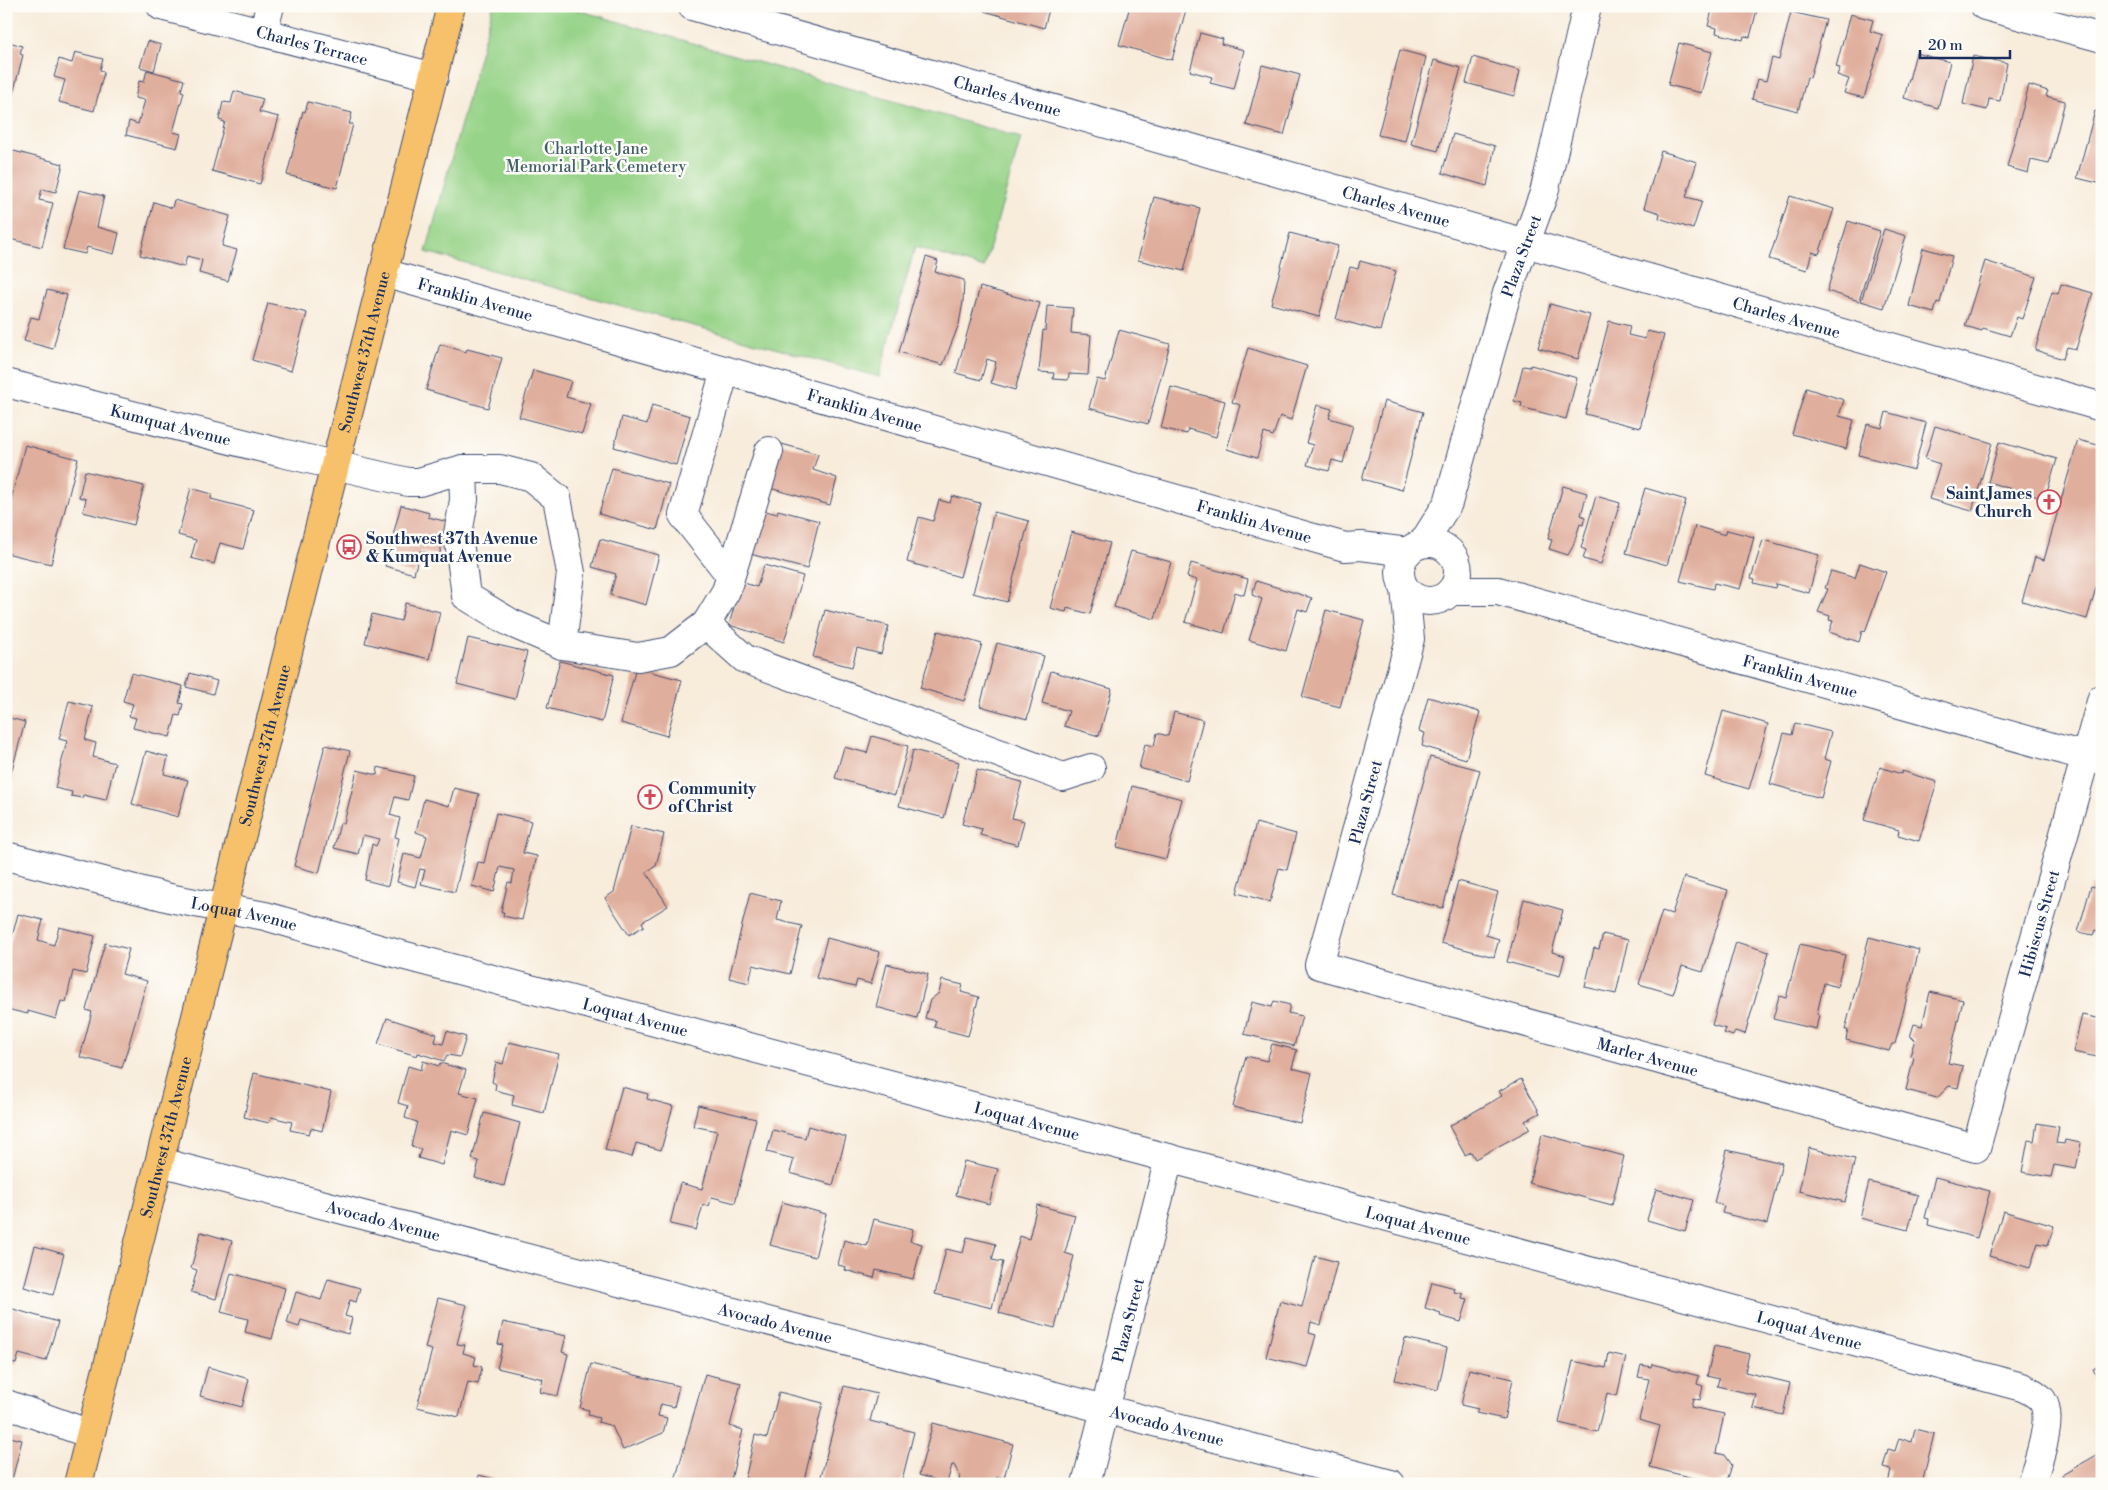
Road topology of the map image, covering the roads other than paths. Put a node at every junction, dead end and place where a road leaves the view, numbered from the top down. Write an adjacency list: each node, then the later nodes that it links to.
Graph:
1 (162, 6): 7 (street, Charles Terrace)
2 (270, 6): 7 (street)
3 (451, 6): 9 (main road, Southwest 37th Avenue)
4 (692, 6): 10 (street, Charles Avenue)
5 (1587, 6): 10 (street, Plaza Street)
6 (1985, 6): 8 (street)
7 (263, 33): 9 (street, Charles Terrace)
8 (2102, 38)
9 (434, 77): 11 (main road, Southwest 37th Avenue)
10 (1524, 244): 14 (street, Charles Avenue); 18 (street, Plaza Street)
11 (384, 273): 12 (street, Franklin Avenue); 16 (main road, Southwest 37th Avenue)
12 (725, 371): 19 (street, Franklin Avenue); 22 (street)
13 (6, 382): 16 (street, Kumquat Avenue)
14 (2102, 407)
15 (769, 451): 22 (street)
16 (335, 466): 17 (street, Kumquat Avenue); 33 (main road, Southwest 37th Avenue)
17 (463, 469): 28 (street); 28 (street, Kumquat Avenue)
18 (1448, 503): 20 (street, Plaza Street); 21 (street, Plaza Street)
19 (1345, 547): 20 (street, Franklin Avenue); 23 (street, Franklin Avenue)
20 (1415, 548): 21 (street); 23 (street)
21 (1453, 556): 24 (street, Franklin Avenue); 25 (street)
22 (730, 575): 26 (street)
23 (1403, 584): 25 (street); 27 (street, Plaza Street)
24 (1498, 591): 25 (street, Franklin Avenue); 30 (street, Franklin Avenue)
25 (1446, 595): 27 (street, Plaza Street)
26 (706, 624): 28 (street); 31 (street)
27 (1410, 639): 34 (street, Plaza Street)
28 (562, 645)
29 (2102, 698): 30 (street, Hibiscus Street)
30 (2094, 759): 35 (street, Hibiscus Street)
31 (1091, 768)
32 (6, 856): 33 (street, Loquat Avenue)
33 (224, 908): 36 (street, Loquat Avenue); 37 (main road, Southwest 37th Avenue)
34 (1320, 965): 35 (street, Marler Avenue)
35 (1976, 1148)
36 (1169, 1158): 39 (street, Plaza Street); 44 (street, Loquat Avenue)
37 (160, 1162): 39 (street, Avocado Avenue); 40 (main road, Southwest 37th Avenue)
38 (6, 1404): 40 (street)
39 (1106, 1408): 42 (street, Plaza Street); 43 (street, Avocado Avenue)
40 (90, 1434): 41 (main road, Southwest 37th Avenue)
41 (78, 1484)
42 (1086, 1484)
43 (1391, 1484)
44 (2031, 1484)

